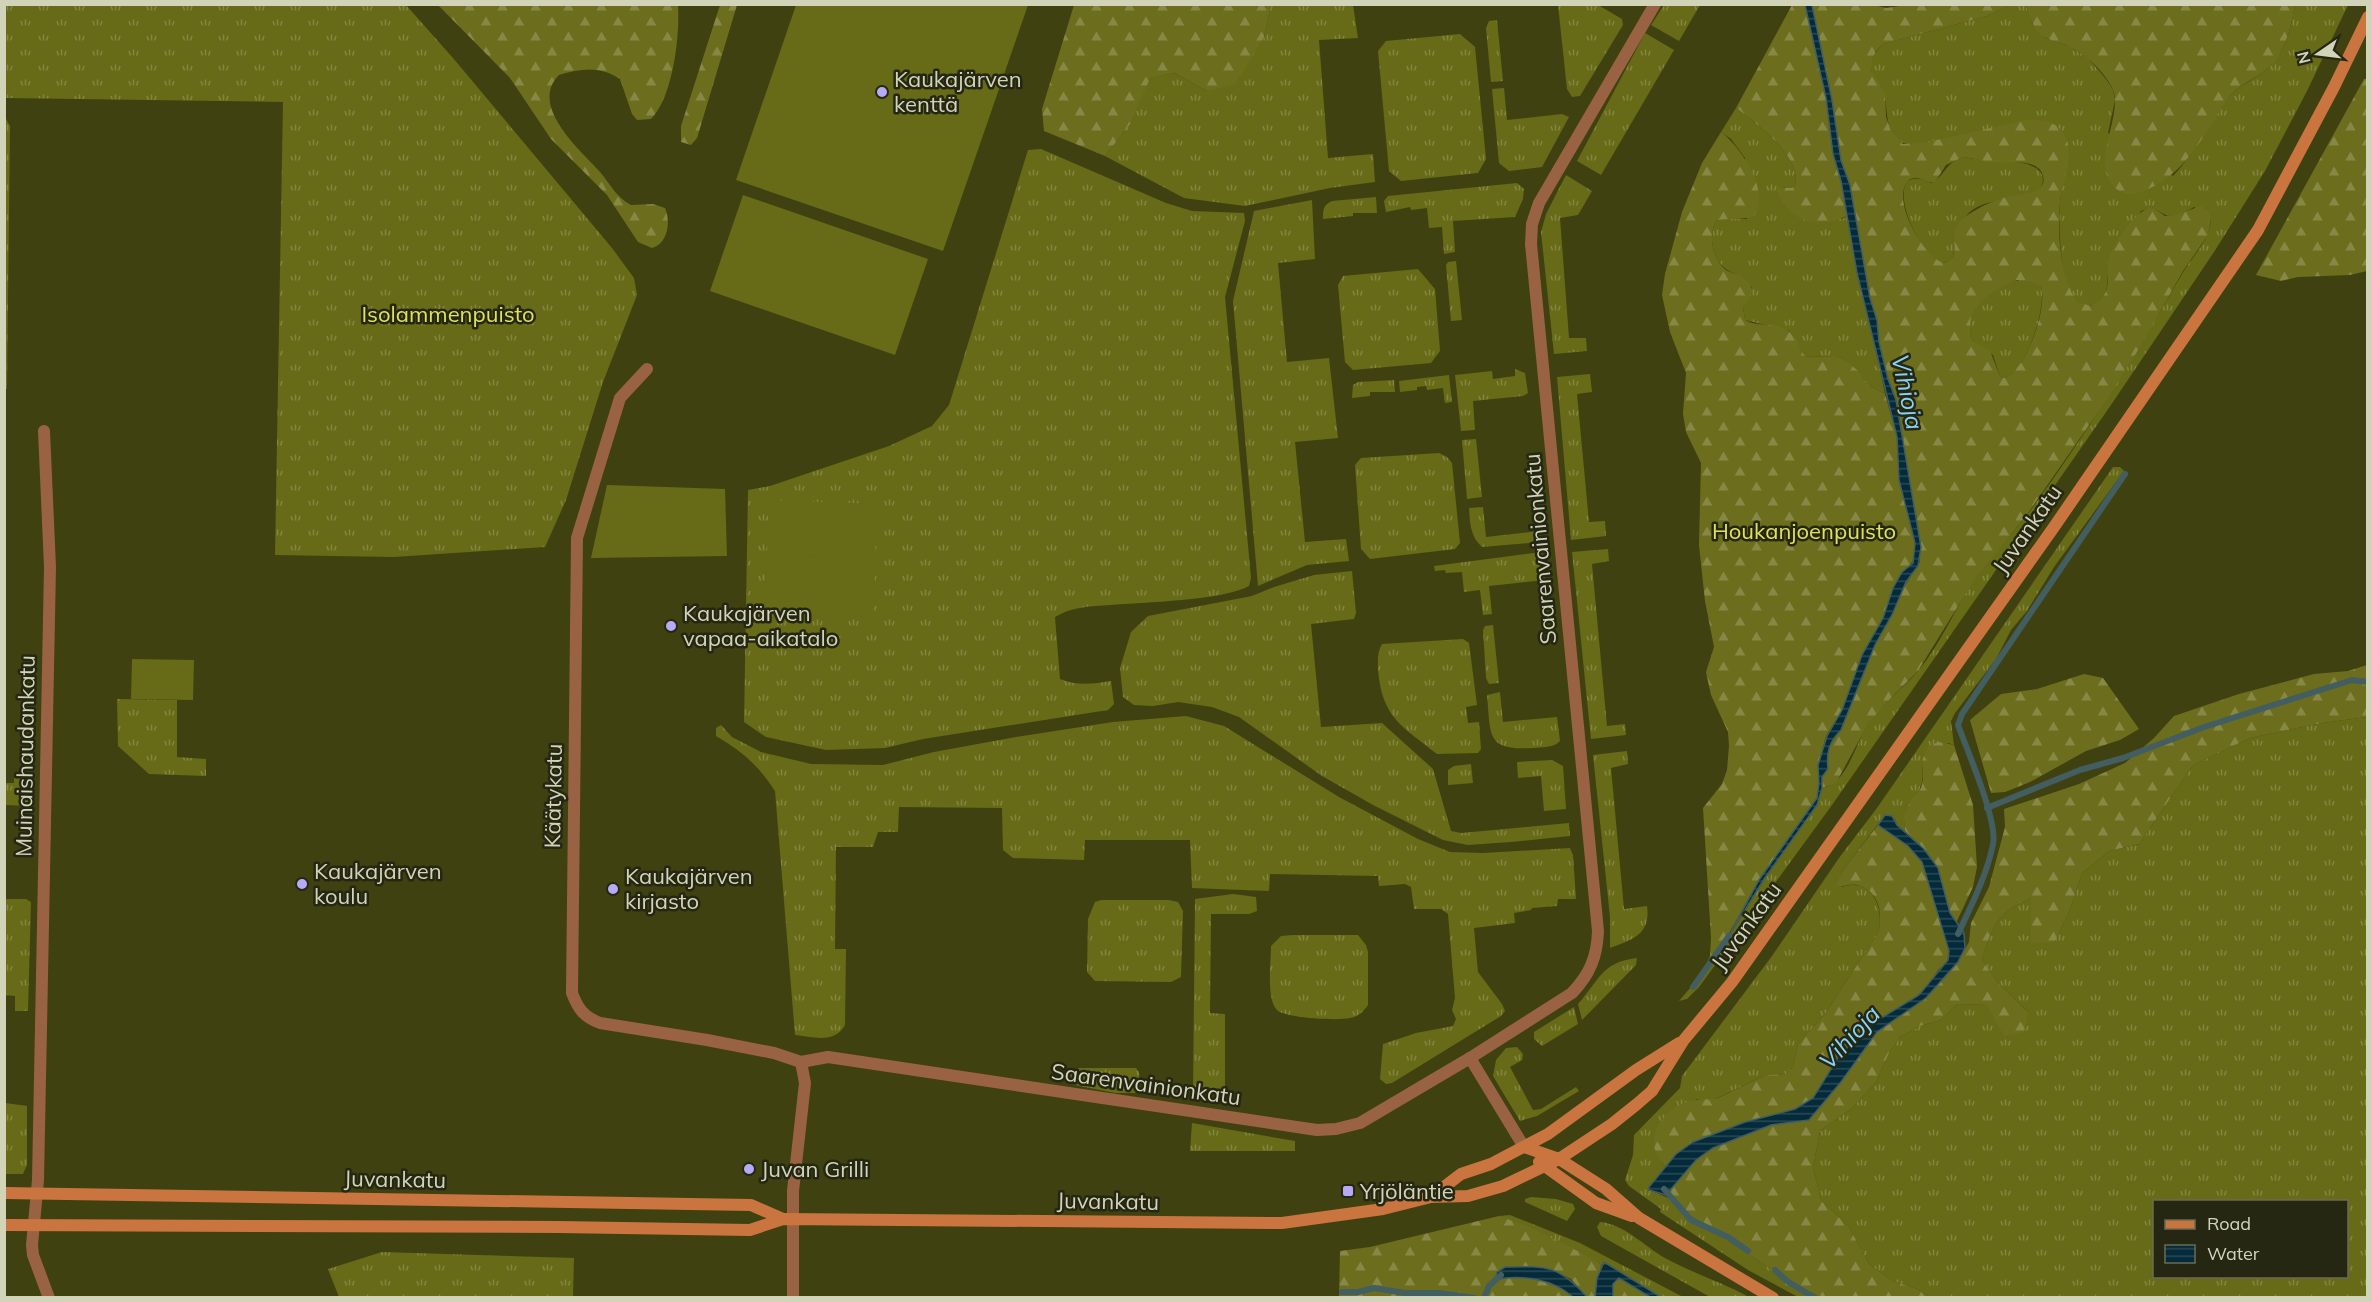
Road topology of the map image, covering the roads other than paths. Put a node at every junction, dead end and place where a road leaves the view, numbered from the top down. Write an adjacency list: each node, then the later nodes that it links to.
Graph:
1 (1655, 4): 6 (street, Saarenvainionkatu)
2 (2367, 17): 5 (main road, Juvankatu)
3 (647, 369): 7 (street, Käätykatu)
4 (44, 431): 12 (street, Muinaishaudankatu)
5 (1683, 1041): 8 (main road, Juvankatu); 9 (main road, Juvankatu)
6 (1470, 1058): 7 (street, Saarenvainionkatu); 8 (street)
7 (801, 1062): 15 (street)
8 (1524, 1147): 9 (main road); 10 (main road); 13 (main road, Juvankatu)
9 (1559, 1159): 10 (main road, Juvankatu); 14 (main road)
10 (1544, 1166): 13 (main road, Juvankatu); 14 (main road)
11 (4, 1193): 12 (main road, Juvankatu)
12 (35, 1194): 15 (main road, Juvankatu); 17 (street, Muinaishaudankatu)
13 (1431, 1197): 15 (main road, Juvankatu)
14 (1639, 1218): 20 (main road)
15 (788, 1219): 17 (main road, Juvankatu); 19 (street)
16 (4, 1225): 17 (main road, Juvankatu)
17 (34, 1226): 18 (street, Muinaishaudankatu)
18 (50, 1298)
19 (793, 1298)
20 (1773, 1298)

